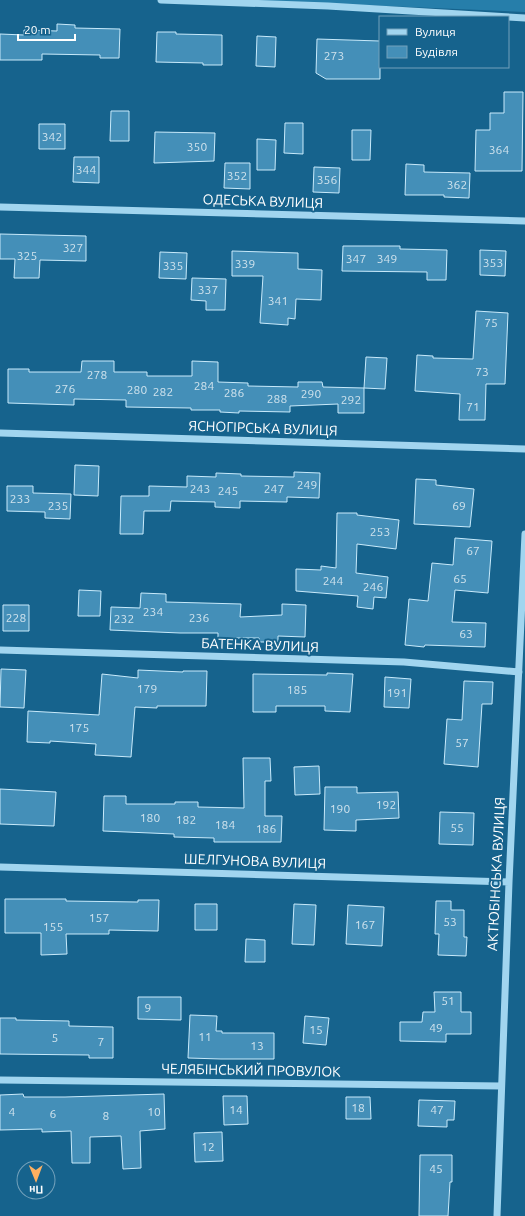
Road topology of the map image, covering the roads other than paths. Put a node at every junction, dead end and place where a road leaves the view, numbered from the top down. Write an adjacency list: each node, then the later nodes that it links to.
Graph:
1 (161, 0): 2 (street)
2 (492, 16)
3 (509, 17): 4 (street)
4 (525, 18)
5 (0, 207): 6 (street, ОДЕСЬКА ВУЛИЦЯ)
6 (525, 221)
7 (0, 433): 8 (street, ЯСНОГІРСЬКА ВУЛИЦЯ)
8 (525, 449)
9 (525, 534): 11 (street, АКТЮБІНСЬКА ВУЛИЦЯ)
10 (0, 650): 11 (street, БАТЕНКА ВУЛИЦЯ)
11 (519, 672): 13 (street, АКТЮБІНСЬКА ВУЛИЦЯ)
12 (0, 867): 13 (street, ШЕЛГУНОВА ВУЛИЦЯ)
13 (508, 882): 15 (street, АКТЮБІНСЬКА ВУЛИЦЯ)
14 (0, 1080): 15 (street, ЧЕЛЯБІНСЬКИЙ ПРОВУЛОК)
15 (501, 1086): 16 (street, АКТЮБІНСЬКА ВУЛИЦЯ)
16 (497, 1216)

